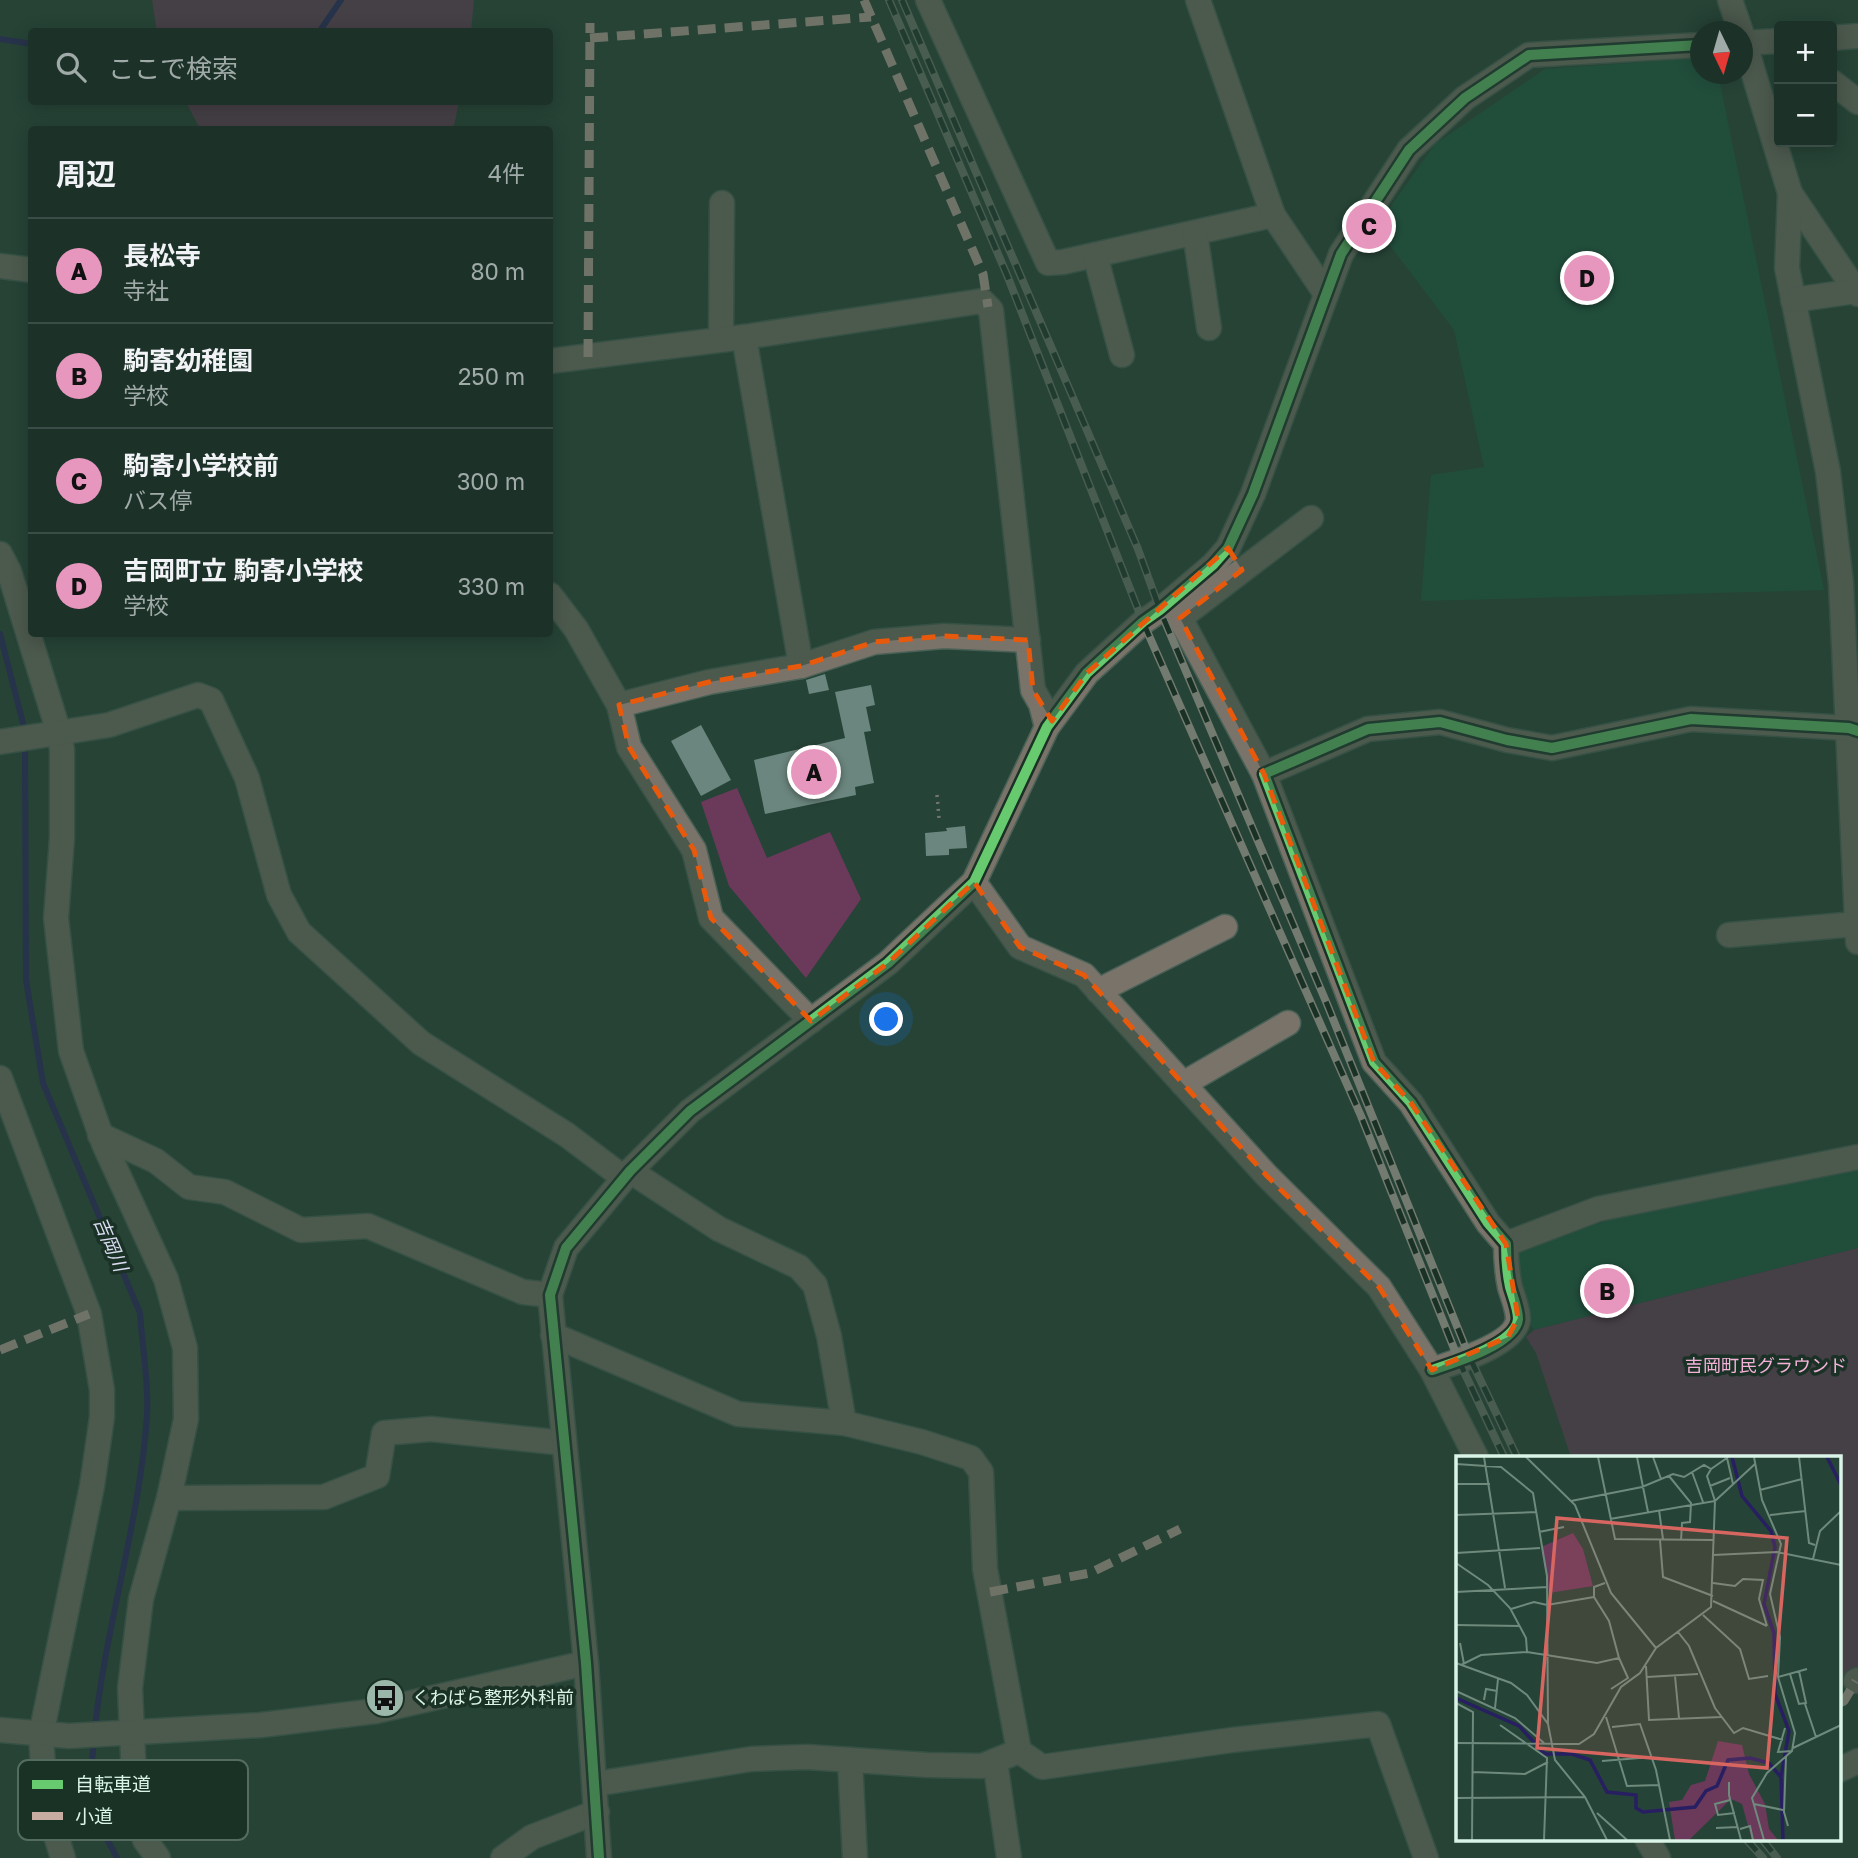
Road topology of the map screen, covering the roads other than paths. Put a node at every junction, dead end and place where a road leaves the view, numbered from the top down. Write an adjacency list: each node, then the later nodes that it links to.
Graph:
1 (1198, 0): 15 (street)
2 (1730, 0): 4 (street)
3 (932, 1): 17 (street)
4 (1737, 21)
5 (1858, 36): 6 (street)
6 (1837, 38)
7 (1753, 39): 8 (street)
8 (1774, 41)
9 (1690, 47): 21 (street)
10 (1753, 71): 13 (street)
11 (1835, 84): 12 (street)
12 (1858, 102)
13 (1790, 193): 20 (street); 22 (street)
14 (722, 203): 24 (street)
15 (1273, 215): 16 (street); 21 (street)
16 (1195, 233): 17 (street); 23 (street)
17 (1096, 255): 25 (street)
18 (0, 266): 19 (street)
19 (28, 270)
20 (1857, 292): 22 (street)
21 (1326, 294): 28 (street)
22 (1793, 300): 36 (street)
23 (1209, 328)
24 (732, 338): 26 (street); 32 (street); 33 (street)
25 (1122, 355)
26 (553, 361)
27 (1311, 518): 30 (street)
28 (1228, 548): 30 (street); 35 (street)
29 (0, 554): 37 (street)
30 (1242, 570): 39 (street)
31 (553, 598): 34 (street)
32 (1028, 640): 33 (street); 35 (street)
33 (802, 666): 34 (street)
34 (619, 705): 45 (street)
35 (1047, 727): 40 (street)
36 (1853, 730): 39 (street); 42 (street)
37 (53, 734): 38 (street); 49 (street); 51 (street)
38 (0, 743)
39 (1264, 775): 52 (street)
40 (974, 882): 44 (street); 45 (street)
41 (1225, 927): 44 (street)
42 (1857, 933): 43 (street)
43 (1729, 935)
44 (1098, 991): 48 (street)
45 (811, 1021): 51 (street)
46 (1288, 1023): 48 (street)
47 (0, 1078): 63 (street)
48 (1183, 1084): 55 (street)
49 (100, 1135): 53 (street); 59 (street)
50 (1858, 1157): 52 (street)
51 (627, 1175): 53 (street); 56 (street)
52 (1506, 1244): 55 (street)
53 (550, 1295): 54 (street)
54 (553, 1335): 56 (street); 57 (street)
55 (1432, 1370): 58 (street)
56 (844, 1423): 64 (street)
57 (564, 1443): 59 (street); 60 (street)
58 (1475, 1456)
59 (169, 1498): 62 (street)
60 (586, 1663): 62 (street); 71 (street)
61 (0, 1730): 63 (street)
62 (126, 1734): 63 (street); 66 (street)
63 (41, 1735): 65 (street)
64 (1019, 1751): 68 (street); 82 (street)
65 (43, 1760)
66 (130, 1760)
67 (850, 1760): 68 (street); 71 (street); 80 (street)
68 (995, 1761): 81 (street)
69 (1858, 1761): 70 (street)
70 (1840, 1770)
71 (595, 1784): 72 (street)
72 (597, 1812): 78 (street); 79 (street)
73 (60, 1840): 76 (street)
74 (145, 1840): 77 (street)
75 (1648, 1840): 83 (street)
76 (67, 1857)
77 (158, 1858)
78 (503, 1858)
79 (599, 1858)
80 (855, 1858)
81 (1009, 1858)
82 (1426, 1858)
83 (1658, 1858)

